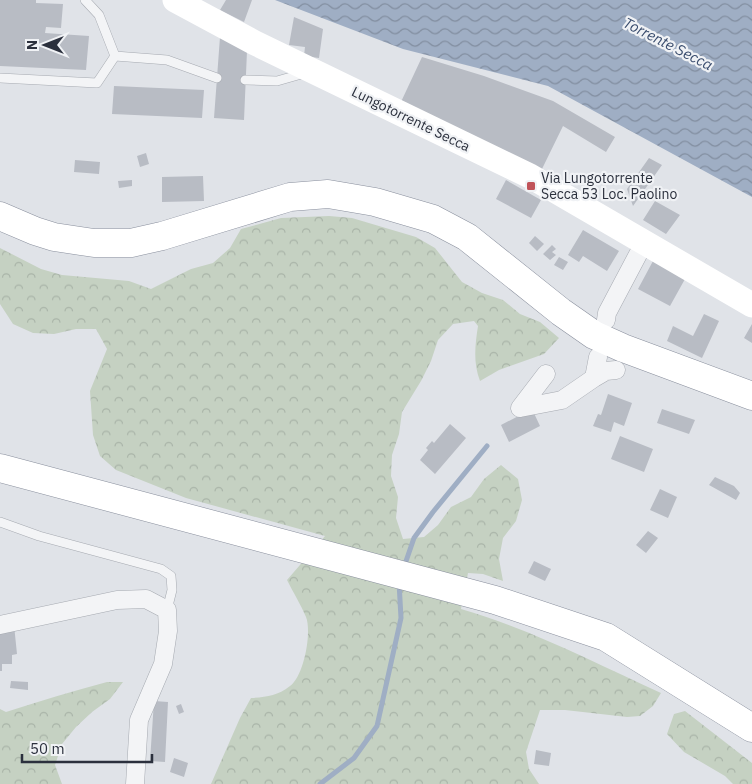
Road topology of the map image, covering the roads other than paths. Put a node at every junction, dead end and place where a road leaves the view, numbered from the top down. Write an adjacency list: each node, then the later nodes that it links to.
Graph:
1 (85, 0): 3 (lane)
2 (175, 0): 4 (main road, Lungotorrente Secca)
3 (115, 56): 5 (lane); 6 (lane)
4 (312, 71): 7 (lane); 9 (main road, Lungotorrente Secca)
5 (0, 78)
6 (217, 78)
7 (245, 80)
8 (0, 216): 16 (highway)
9 (644, 242): 10 (main road, Lungotorrente Secca); 11 (street)
10 (752, 305)
11 (606, 320)
12 (598, 356): 15 (street)
13 (616, 370): 15 (street)
14 (546, 374): 15 (street)
15 (594, 378)
16 (752, 396)
17 (0, 468): 21 (highway)
18 (0, 522): 19 (lane)
19 (166, 610): 20 (street); 22 (street)
20 (0, 625)
21 (752, 728)
22 (135, 784)

